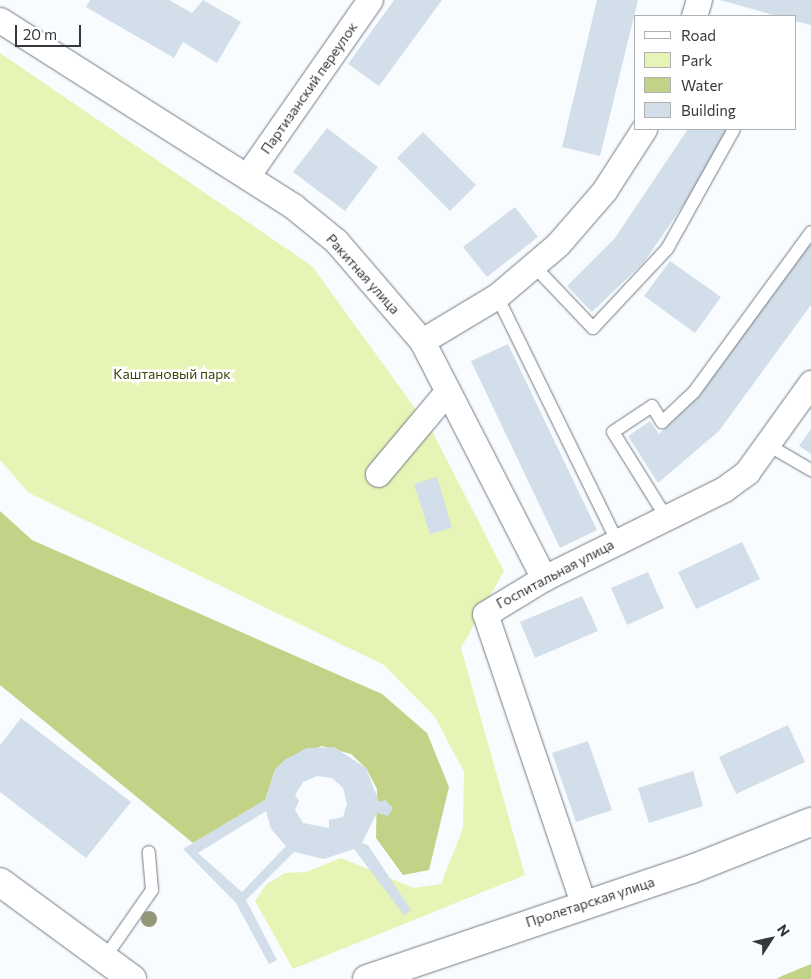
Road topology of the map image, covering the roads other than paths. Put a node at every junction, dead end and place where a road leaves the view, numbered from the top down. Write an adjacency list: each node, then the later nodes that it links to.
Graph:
1 (370, 0): 7 (street, Партизанский переулок)
2 (699, 0): 3 (street)
3 (694, 15)
4 (0, 20): 7 (street, Ракитная улица)
5 (643, 130): 9 (street)
6 (733, 130): 9 (lane)
7 (247, 176): 11 (street, Ракитная улица)
8 (811, 232): 17 (lane)
9 (533, 265): 10 (street)
10 (497, 296): 11 (street); 18 (lane)
11 (422, 341): 13 (street, Ракитная улица)
12 (811, 383): 14 (street, Госпитальная улица)
13 (446, 393): 16 (street); 19 (street, Ракитная улица)
14 (768, 445): 15 (lane); 17 (street, Госпитальная улица)
15 (811, 470)
16 (378, 474)
17 (666, 517): 18 (street, Госпитальная улица)
18 (617, 541): 19 (street, Госпитальная улица)
19 (544, 578): 23 (street, Госпитальная улица)
20 (811, 822): 23 (main road, Пролетарская улица)
21 (150, 852): 24 (lane)
22 (0, 882): 24 (main road)
23 (583, 903): 27 (main road, Пролетарская улица)
24 (112, 968): 25 (main road); 26 (main road)
25 (132, 979)
26 (148, 979)
27 (369, 979)

